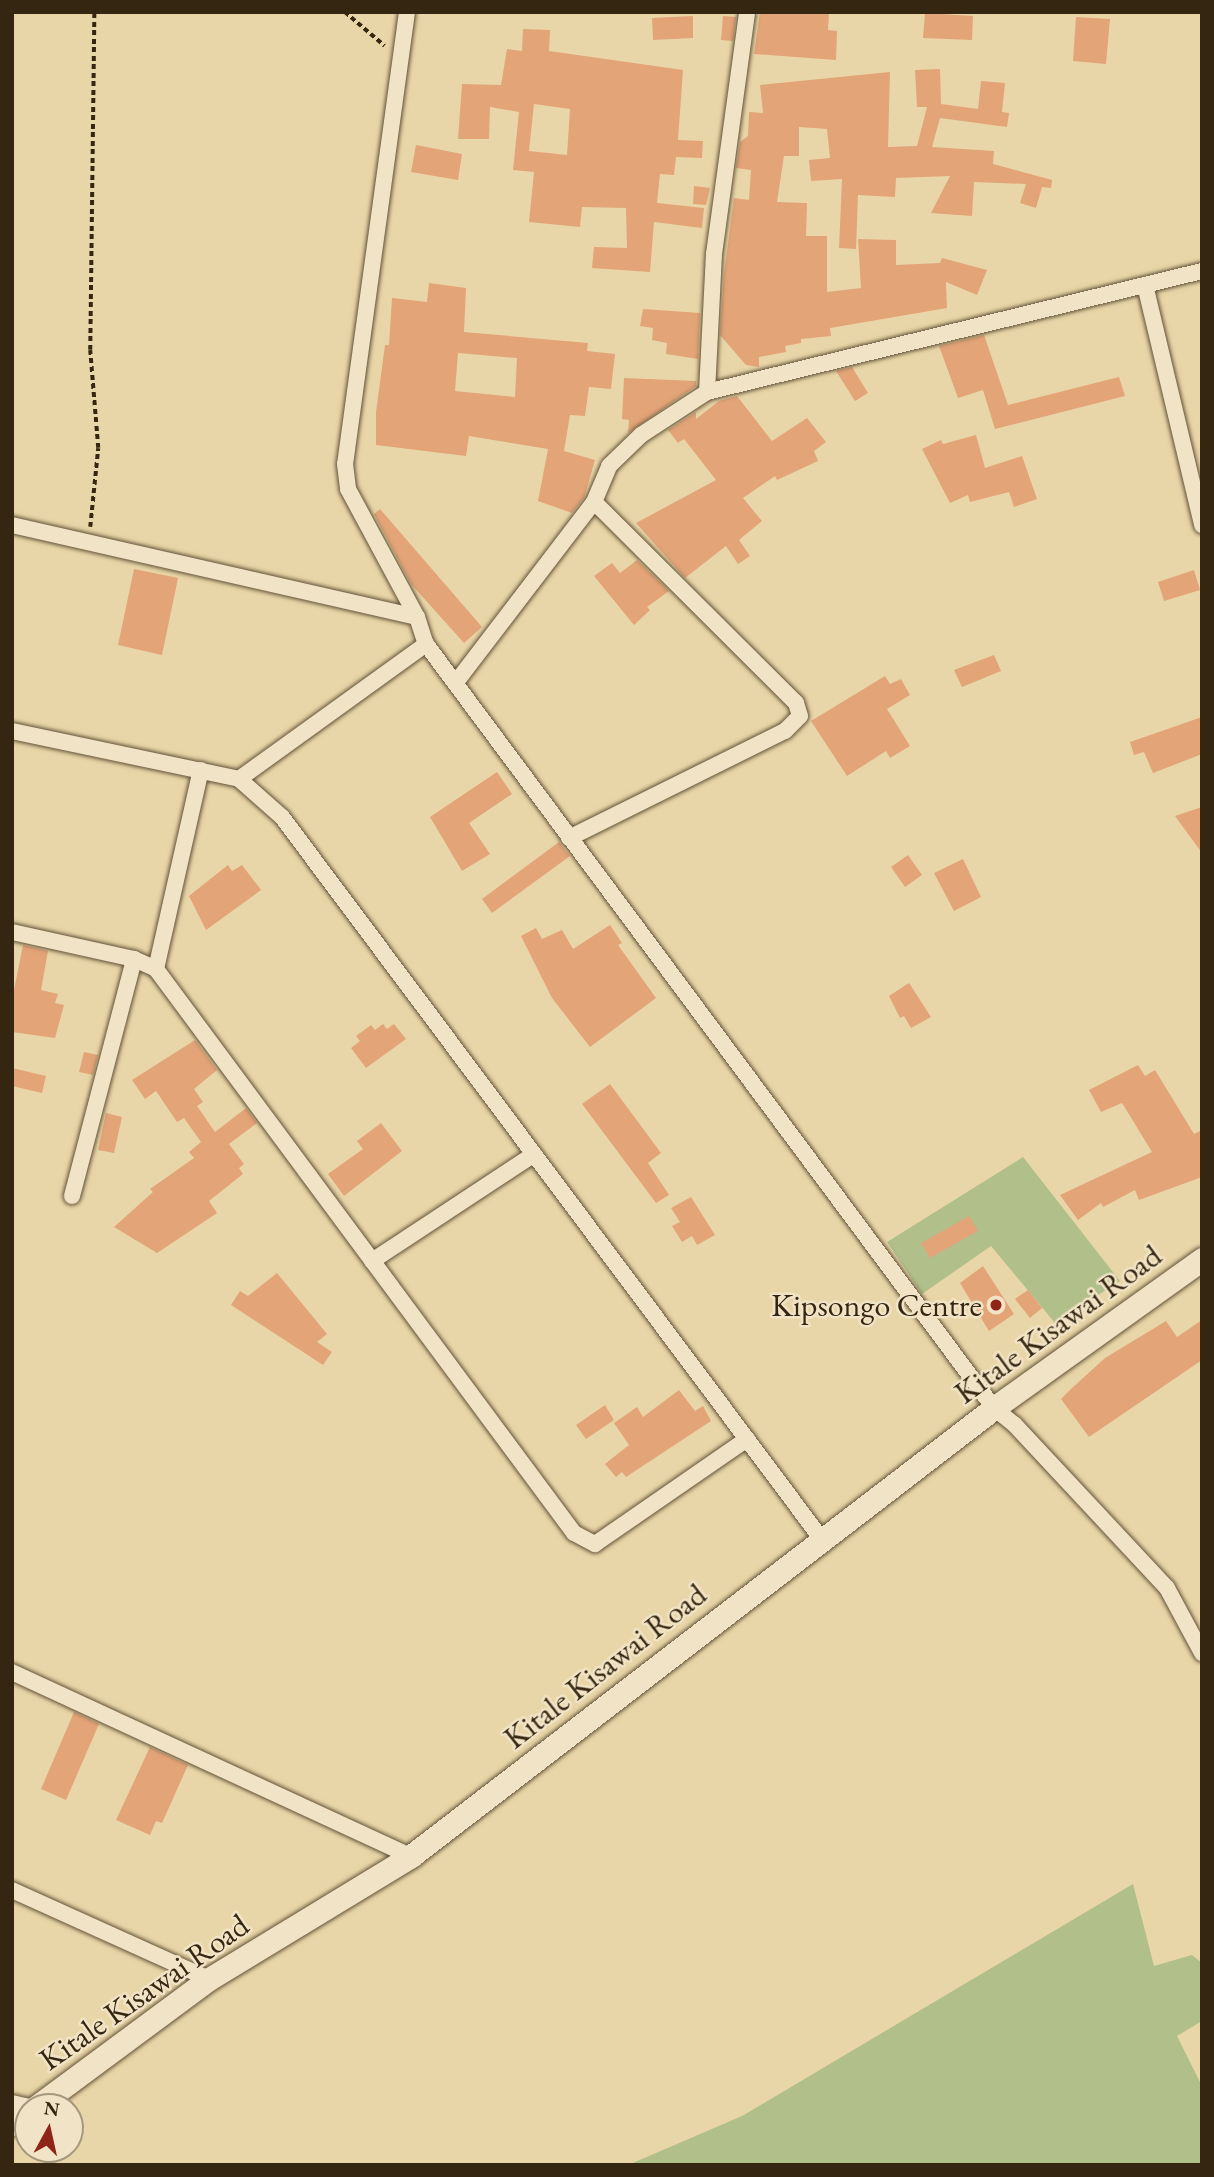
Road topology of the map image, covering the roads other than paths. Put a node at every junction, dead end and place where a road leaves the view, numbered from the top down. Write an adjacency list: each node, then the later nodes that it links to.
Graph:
1 (407, 12): 9 (street)
2 (747, 12): 5 (street)
3 (1202, 271): 4 (street)
4 (1145, 285): 5 (street); 8 (street)
5 (707, 392): 6 (street)
6 (594, 502): 11 (street); 15 (street)
7 (12, 525): 9 (street)
8 (1202, 525)
9 (417, 617): 10 (street)
10 (426, 644): 11 (street); 14 (street)
11 (457, 681): 15 (street)
12 (12, 732): 13 (street)
13 (201, 770): 14 (street); 18 (street)
14 (239, 779): 19 (street)
15 (569, 838): 23 (street)
16 (12, 932): 17 (street)
17 (134, 959): 18 (street); 20 (street)
18 (156, 969): 22 (street)
19 (534, 1154): 22 (street); 24 (street)
20 (72, 1196)
21 (1202, 1259): 23 (street, Kitale Kisawai Road)
22 (372, 1261): 24 (street)
23 (994, 1408): 25 (street, Kitale Kisawai Road); 26 (street)
24 (747, 1439): 25 (street)
25 (824, 1541): 28 (street, Kitale Kisawai Road)
26 (1202, 1653)
27 (12, 1672): 28 (street)
28 (411, 1856): 30 (street, Kitale Kisawai Road)
29 (12, 1890): 30 (street)
30 (209, 1979): 31 (street, Kitale Kisawai Road)
31 (55, 2093)

